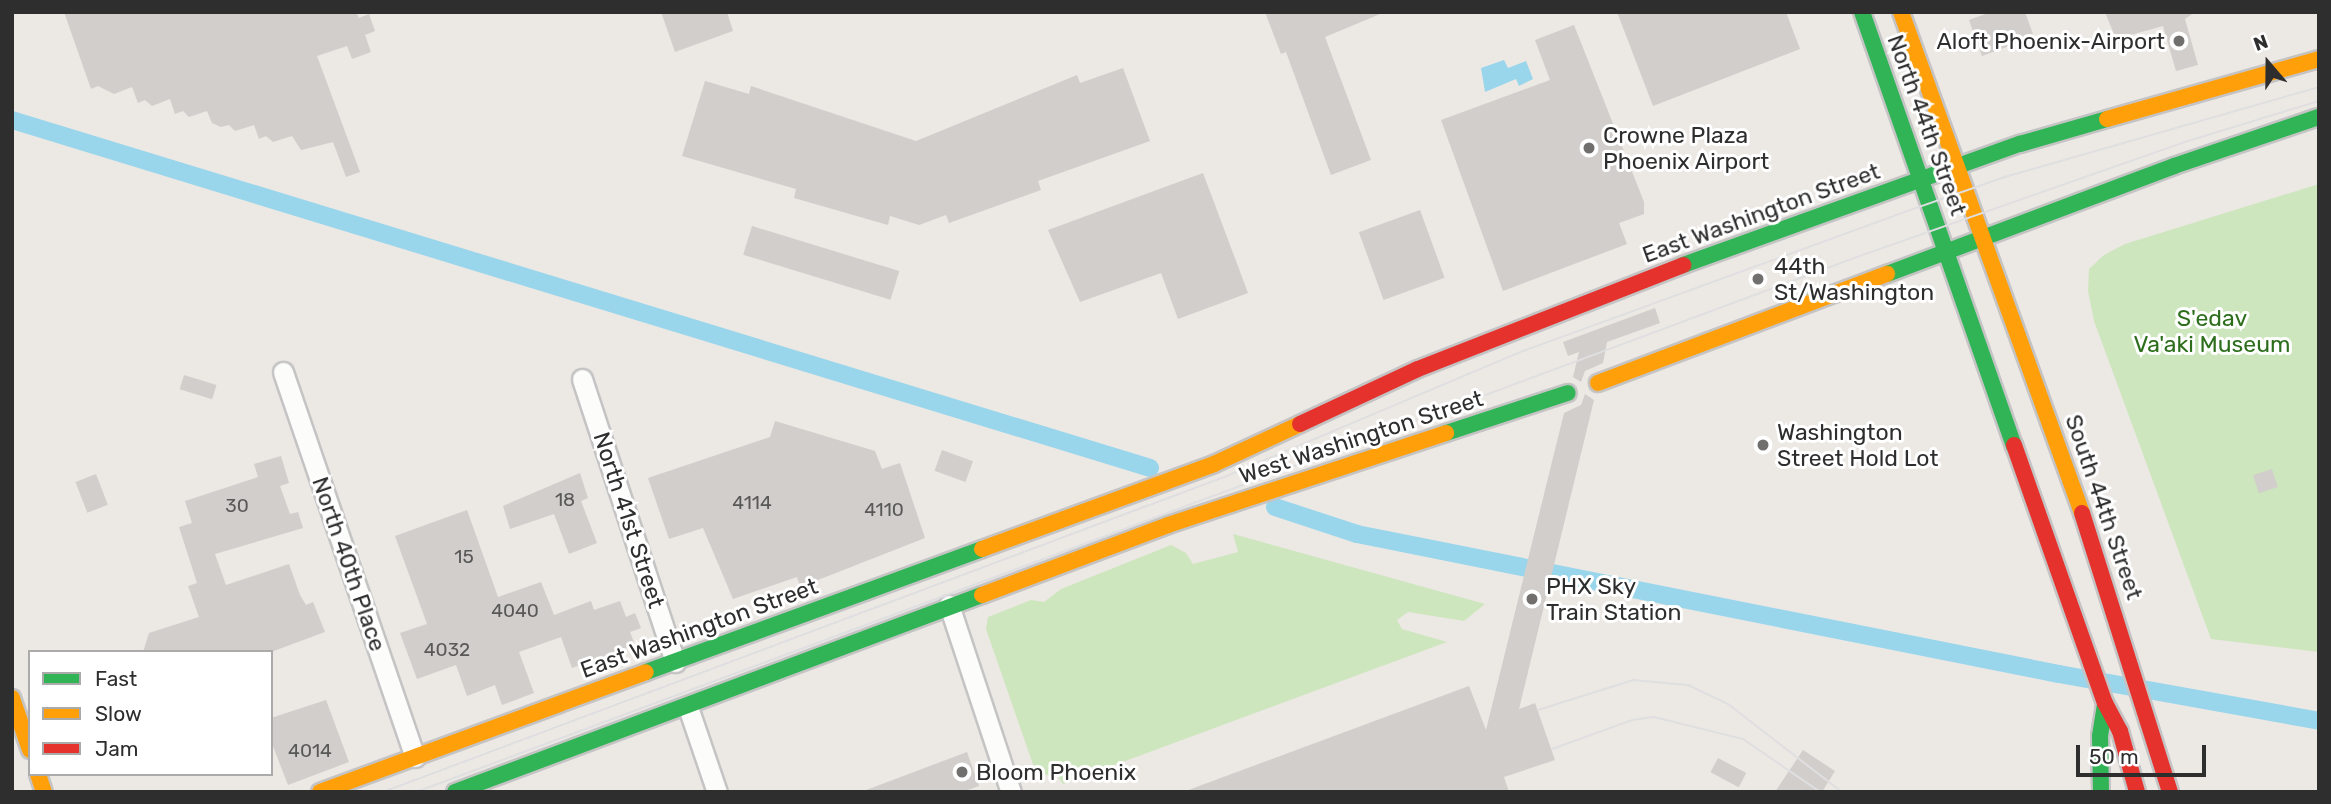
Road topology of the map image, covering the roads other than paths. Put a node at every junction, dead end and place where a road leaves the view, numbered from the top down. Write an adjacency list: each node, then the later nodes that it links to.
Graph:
1 (1862, 12): 6 (main road, North 44th Street)
2 (1901, 12): 5 (main road, North 44th Street)
3 (2319, 60): 5 (main road, East Washington Street)
4 (2319, 117): 7 (main road)
5 (1958, 166): 6 (main road, East Washington Street); 7 (main road, North 44th Street)
6 (1921, 179): 8 (main road, North 44th Street); 13 (main road, East Washington Street)
7 (1985, 240): 8 (main road); 28 (main road, South 44th Street)
8 (1948, 254): 11 (main road); 18 (main road)
9 (283, 372): 21 (street, North 40th Place)
10 (582, 379): 16 (street, North 41st Street)
11 (1598, 383)
12 (1568, 393): 15 (main road, West Washington Street)
13 (1235, 455): 14 (main road, West Washington Street)
14 (1094, 509): 16 (main road, East Washington Street)
15 (949, 605): 19 (main road); 25 (street)
16 (675, 662): 21 (main road, East Washington Street)
17 (12, 698): 20 (main road)
18 (2105, 703): 26 (main road); 27 (main road)
19 (688, 706): 23 (main road); 24 (street)
20 (28, 744)
21 (415, 757): 22 (main road, East Washington Street)
22 (320, 792)
23 (455, 792)
24 (717, 792)
25 (1012, 792)
26 (2101, 792)
27 (2137, 792)
28 (2169, 792)

